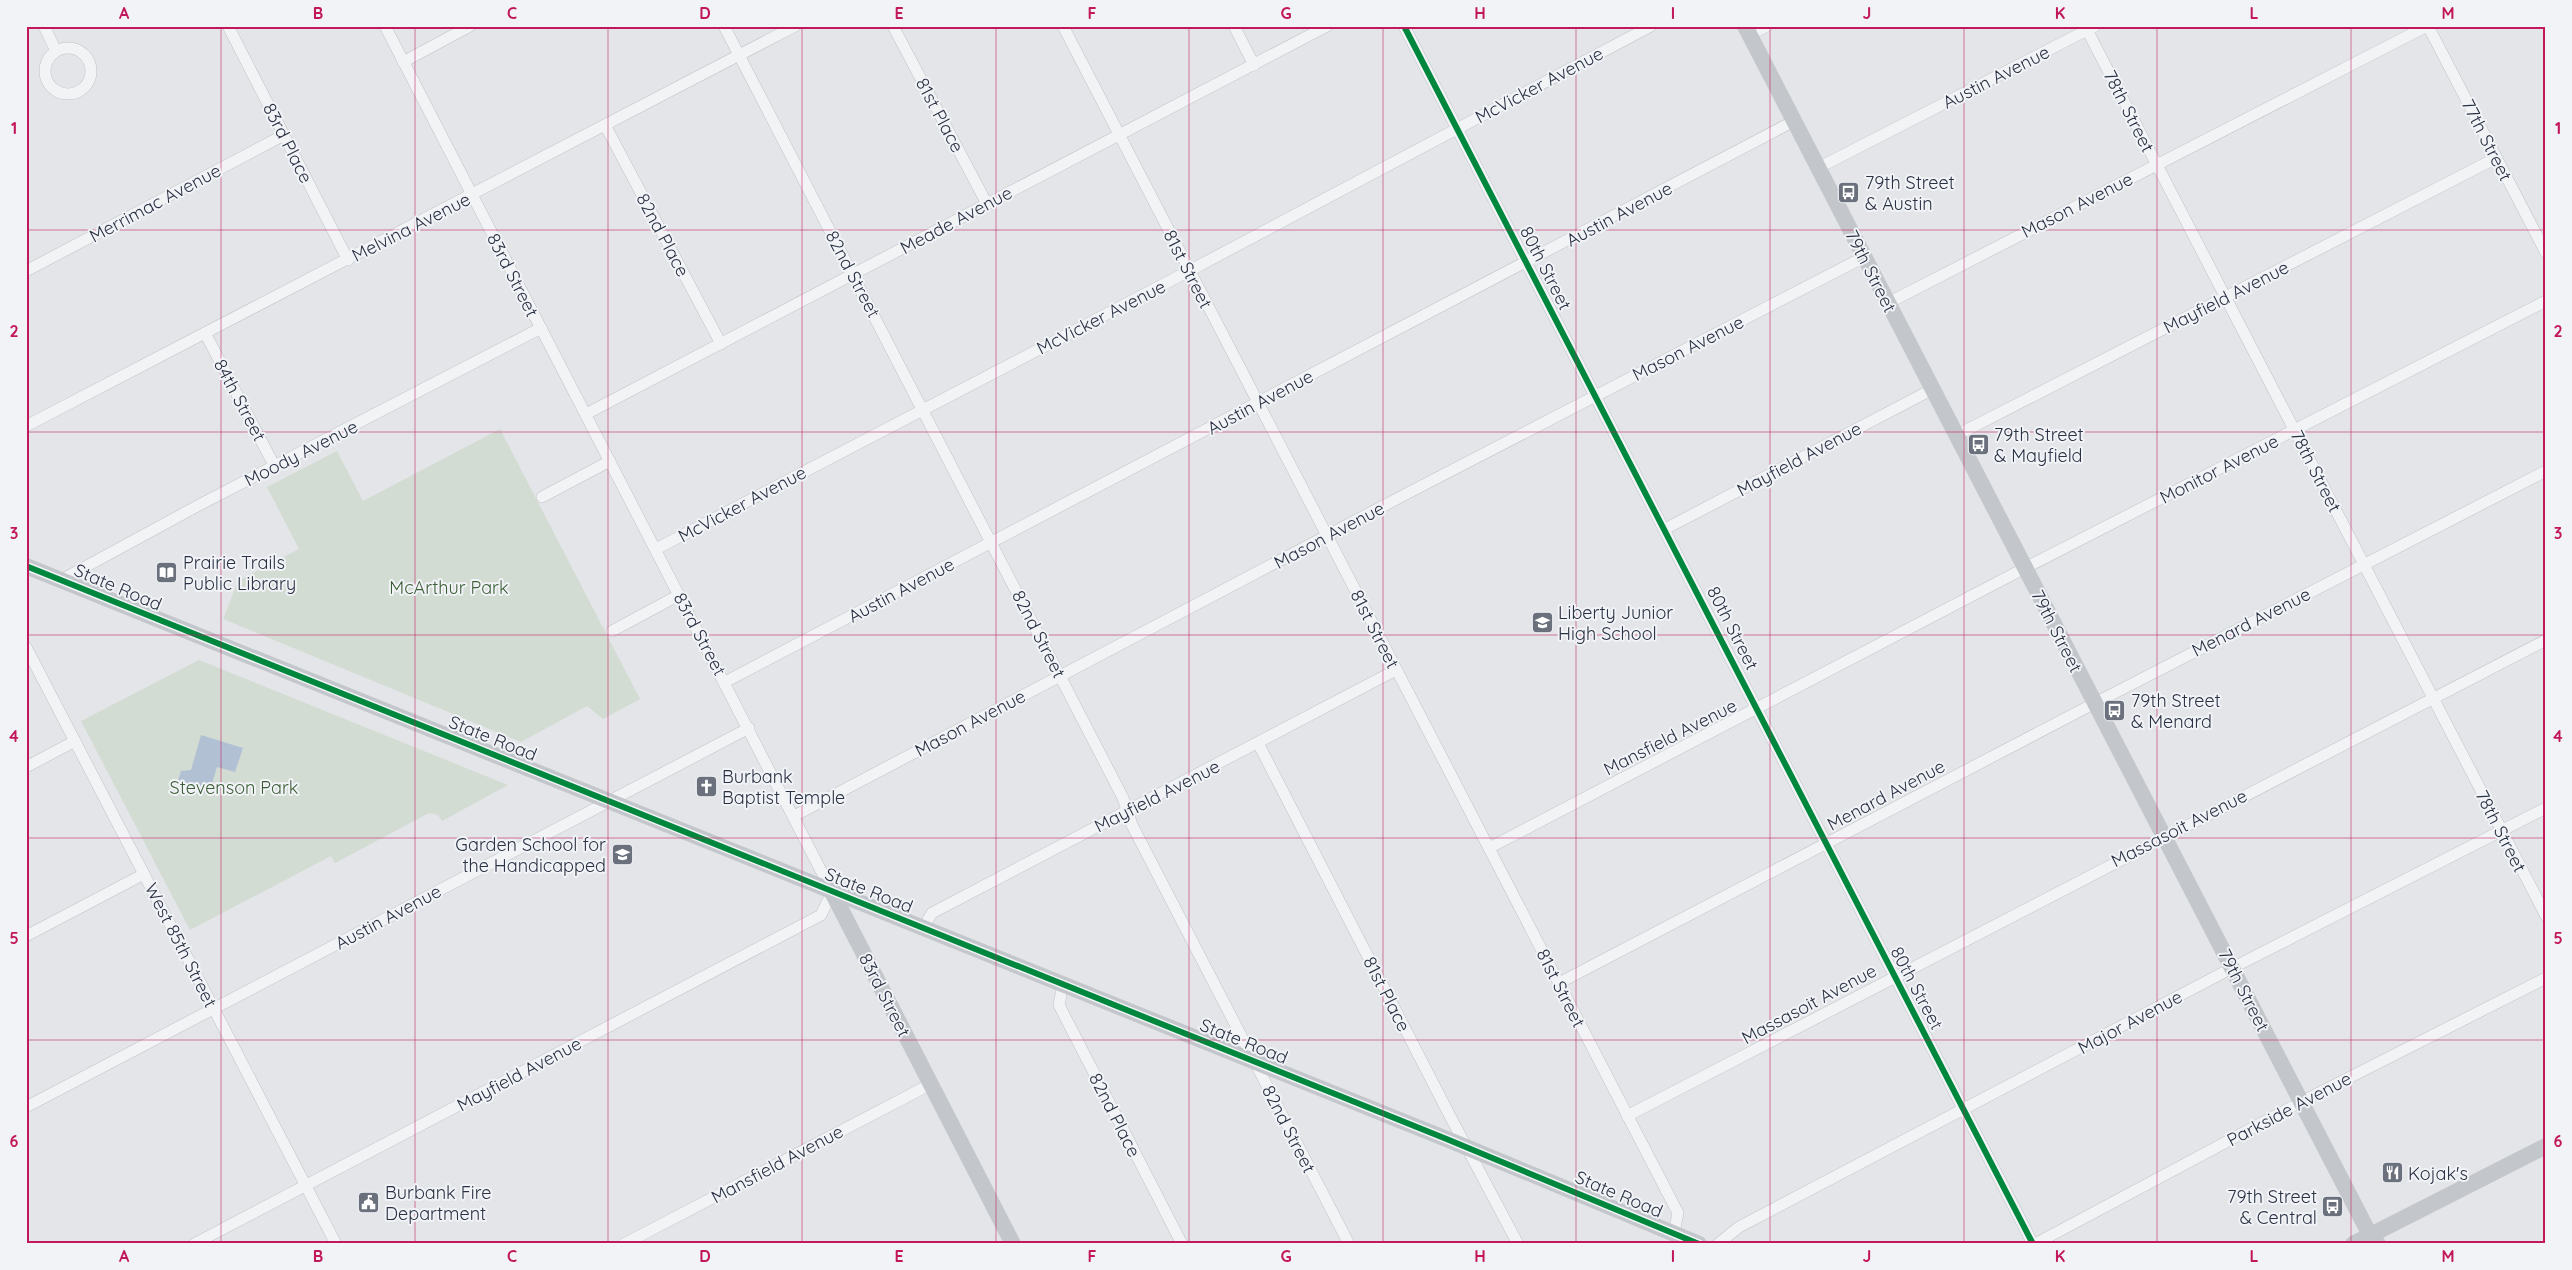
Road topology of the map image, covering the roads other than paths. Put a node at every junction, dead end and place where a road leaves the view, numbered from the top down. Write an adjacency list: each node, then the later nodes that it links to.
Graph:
1 (44, 26): 17 (street)
2 (228, 26): 24 (street, 83rd Place)
3 (385, 26): 19 (street, 83rd Street)
4 (470, 26): 19 (street)
5 (724, 26): 18 (street, 82nd Street)
6 (795, 26): 18 (street, Melvina Avenue)
7 (893, 26): 30 (street, 81st Place)
8 (1063, 26): 25 (street, 81st Street)
9 (1234, 26): 20 (street)
10 (1326, 26): 20 (street, Meade Avenue)
11 (1404, 26): 23 (street, 80th Street)
12 (1651, 26): 23 (street, McVicker Avenue)
13 (1767, 26): 16 (street)
14 (2427, 26): 26 (street, 77th Street); 27 (street, Mason Avenue)
15 (2089, 28): 27 (street, 78th Street); 28 (street, Austin Avenue)
16 (1747, 31): 21 (street, 79th Street)
17 (56, 51): 17 (street)
18 (739, 56): 22 (street, Melvina Avenue); 37 (street, 82nd Street)
19 (403, 62): 29 (street, 83rd Street)
20 (1254, 65): 25 (street, Meade Avenue)
21 (1794, 121): 28 (street, 79th Street); 34 (street, Austin Avenue)
22 (605, 125): 29 (street, Melvina Avenue); 43 (street, 82nd Place)
23 (1457, 128): 34 (street, 80th Street); 35 (street, McVicker Avenue)
24 (284, 135): 33 (street, 83rd Place); 36 (street, Merrimac Avenue)
25 (1119, 135): 30 (street, Meade Avenue); 35 (street, 81st Street)
26 (2496, 158): 31 (street, 77th Street); 38 (street, Mayfield Avenue)
27 (2157, 165): 38 (street, 78th Street); 40 (street, Mason Avenue)
28 (1818, 168): 32 (street, 79th Street)
29 (472, 195): 33 (street, Melvina Avenue); 41 (street, 83rd Street)
30 (987, 204): 37 (street, Meade Avenue)
31 (2546, 253)
32 (1864, 257): 40 (street, 79th Street); 45 (street, Mason Avenue)
33 (348, 260): 42 (street, Melvina Avenue)
34 (1526, 263): 45 (street, 80th Street); 46 (street, Austin Avenue)
35 (1189, 271): 46 (street, 81st Street); 47 (street, McVicker Avenue)
36 (26, 272)
37 (853, 274): 43 (street, Meade Avenue); 47 (street, 82nd Street)
38 (2226, 297): 50 (street, 78th Street); 51 (street, Mayfield Avenue)
39 (2546, 301): 50 (street, Monitor Avenue)
40 (1888, 302): 44 (street, 79th Street)
41 (541, 328): 48 (street, 83rd Street); 53 (street, Moody Avenue)
42 (205, 333): 49 (street, Melvina Avenue); 53 (street, 84th Street)
43 (721, 344): 48 (street, Meade Avenue)
44 (1933, 389): 51 (street, 79th Street); 56 (street, Mayfield Avenue)
45 (1595, 396): 56 (street, 80th Street); 57 (street, Mason Avenue)
46 (1258, 403): 57 (street, 81st Street); 58 (street, Austin Avenue)
47 (923, 408): 58 (street, 82nd Street); 59 (street, McVicker Avenue)
48 (586, 414): 52 (street, 83rd Street)
49 (26, 426)
50 (2295, 430): 60 (street, 78th Street); 62 (street, Monitor Avenue)
51 (1956, 435): 62 (street, 79th Street)
52 (610, 461): 55 (street); 59 (street, 83rd Street)
53 (275, 467): 63 (street, Moody Avenue)
54 (2546, 471): 60 (street, Menard Avenue)
55 (542, 497)
56 (1665, 529): 73 (street, 80th Street)
57 (1327, 537): 68 (street, 81st Street); 69 (street, Mason Avenue)
58 (992, 542): 69 (street, 82nd Street); 70 (street, Austin Avenue)
59 (656, 549): 64 (street, 83rd Street)
60 (2364, 564): 71 (street, 78th Street); 72 (street, Menard Avenue)
61 (26, 566): 63 (street, State Road)
62 (2025, 568): 72 (street, 79th Street); 73 (street, Mansfield Avenue)
63 (63, 579): 78 (street, State Road)
64 (679, 595): 65 (street); 70 (street, 83rd Street)
65 (612, 631)
66 (2546, 640): 71 (street, Massasoit Avenue)
67 (26, 647): 75 (street, West 85th Street)
68 (1396, 670): 76 (street, Mayfield Avenue); 85 (street, 81st Street)
69 (1060, 676): 80 (street, 82nd Street); 81 (street, Mason Avenue)
70 (725, 682): 74 (street, 83rd Street)
71 (2434, 697): 82 (street, 78th Street); 83 (street, Massasoit Avenue)
72 (2095, 703): 83 (street, 79th Street); 84 (street, Menard Avenue)
73 (1757, 708): 84 (street, 80th Street); 85 (street, Mansfield Avenue)
74 (749, 728): 78 (street, Austin Avenue); 81 (street, 83rd Street)
75 (75, 741): 77 (street); 86 (street, West 85th Street)
76 (1258, 744): 80 (street, Mayfield Avenue); 104 (street, 81st Place)
77 (26, 767)
78 (610, 801): 87 (street, State Road); 96 (street, Austin Avenue)
79 (2546, 808): 82 (street, Major Avenue)
80 (1127, 811): 89 (street, Mayfield Avenue); 97 (street, 82nd Street)
81 (794, 816): 87 (street, 83rd Street)
82 (2501, 830): 88 (street, 78th Street); 91 (street, Major Avenue)
83 (2164, 836): 91 (street, 79th Street); 92 (street, Massasoit Avenue)
84 (1825, 844): 92 (street, 80th Street); 94 (street, Menard Avenue)
85 (1489, 848): 94 (street, 81st Street)
86 (144, 874): 90 (street); 96 (street, West 85th Street)
87 (832, 892): 89 (street, State Road); 98 (street, 83rd Street); 105 (street, Mayfield Avenue)
88 (2546, 916)
89 (923, 928): 95 (street, State Road)
90 (26, 936)
91 (2232, 968): 99 (street, 79th Street); 101 (street, Major Avenue)
92 (1894, 977): 101 (street, 80th Street); 102 (street, Massasoit Avenue)
93 (2546, 978): 99 (street, Parkside Avenue)
94 (1558, 983): 102 (street, 81st Street)
95 (1062, 984): 97 (street, State Road); 112 (street, 82nd Place)
96 (214, 1008): 100 (street, Austin Avenue); 105 (street, West 85th Street)
97 (1255, 1062): 104 (street, State Road); 113 (street, 82nd Street)
98 (930, 1084): 110 (street, Mansfield Avenue); 111 (street, 83rd Street)
99 (2301, 1102): 107 (street, 79th Street); 117 (street, Parkside Avenue)
100 (26, 1107)
101 (1964, 1109): 116 (street, Major Avenue); 117 (street, 80th Street)
102 (1627, 1116): 106 (street, 81st Street)
103 (2546, 1146): 107 (street)
104 (1467, 1148): 106 (street, State Road); 114 (street, 81st Place)
105 (306, 1186): 108 (street, Mayfield Avenue); 109 (street, West 85th Street)
106 (1674, 1233): 115 (street, State Road)
107 (2373, 1241): 118 (street)
108 (194, 1244)
109 (336, 1244)
110 (624, 1244)
111 (1013, 1244)
112 (1182, 1244)
113 (1349, 1244)
114 (1518, 1244)
115 (1699, 1244)
116 (1718, 1244)
117 (2034, 1244)
118 (2354, 1244)

